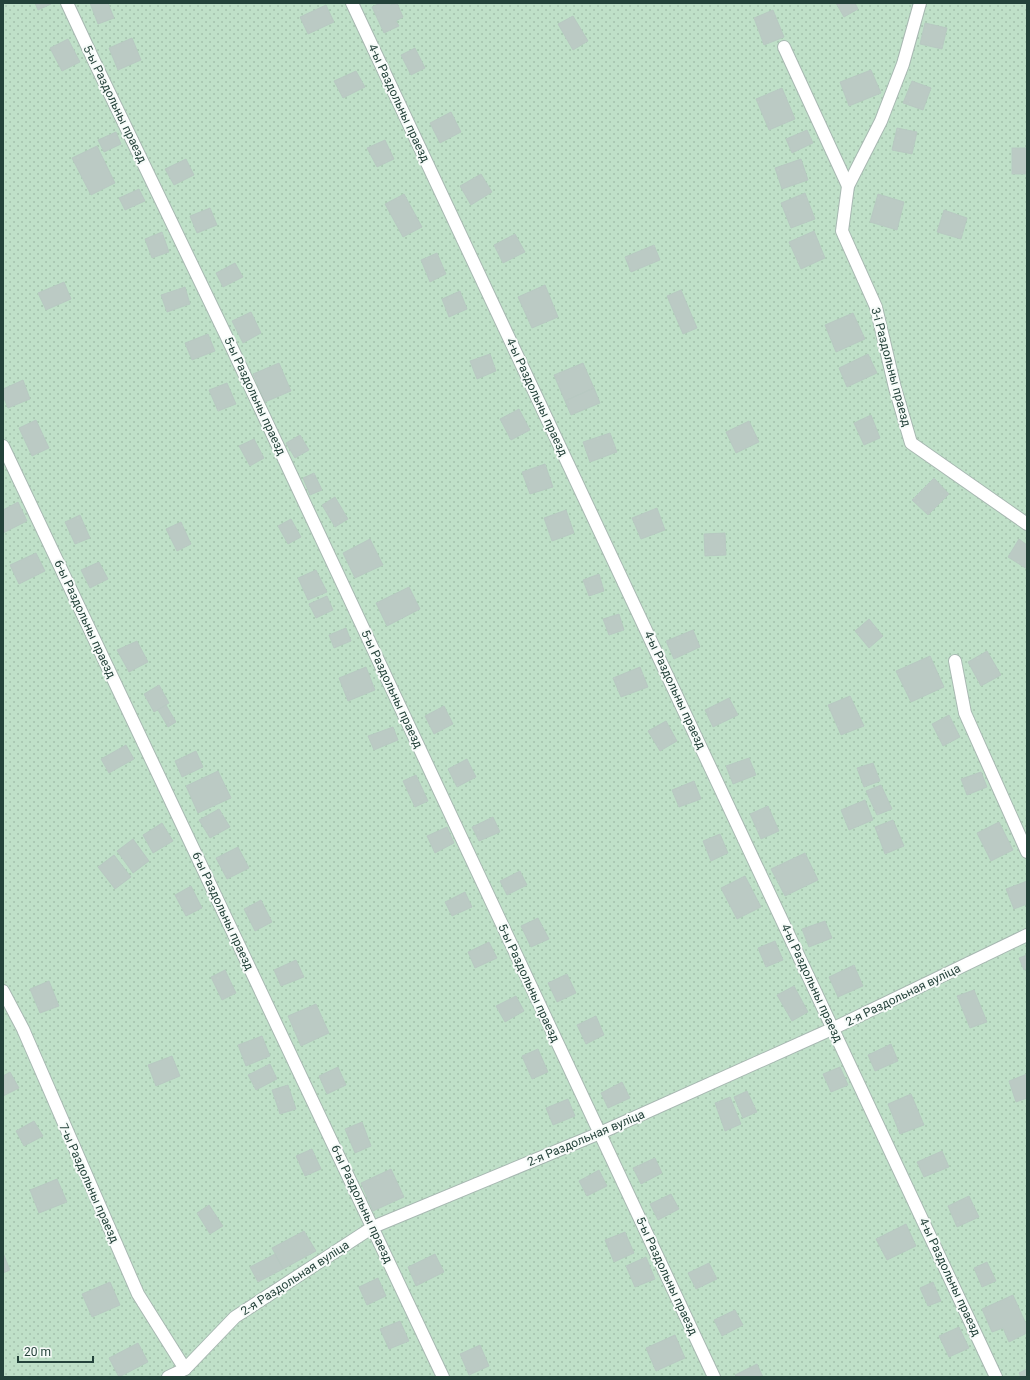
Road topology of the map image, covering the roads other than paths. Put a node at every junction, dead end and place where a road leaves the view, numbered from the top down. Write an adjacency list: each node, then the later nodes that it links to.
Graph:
1 (67, 3): 13 (lane, 5-ы Раздольны праезд)
2 (352, 3): 12 (lane, 4-ы Раздольны праезд)
3 (920, 3): 5 (lane, 3-і Раздольны праезд)
4 (784, 47): 5 (lane)
5 (848, 186): 7 (lane, 3-і Раздольны праезд)
6 (3, 446): 14 (lane, 6-ы Раздольны праезд)
7 (1027, 524)
8 (955, 660): 9 (lane)
9 (1027, 852)
10 (1027, 935): 12 (lane, 2-я Раздольная вуліца)
11 (3, 991): 15 (lane, 7-ы Раздольны праезд)
12 (834, 1028): 13 (lane, 2-я Раздольная вуліца); 19 (lane, 4-ы Раздольны праезд)
13 (600, 1133): 14 (lane, 2-я Раздольная вуліца); 18 (lane, 5-ы Раздольны праезд)
14 (373, 1228): 15 (lane, 2-я Раздольная вуліца); 17 (lane, 6-ы Раздольны праезд)
15 (184, 1369): 16 (lane, 2-я Раздольная вуліца)
16 (168, 1377)
17 (443, 1377)
18 (714, 1377)
19 (996, 1377)

